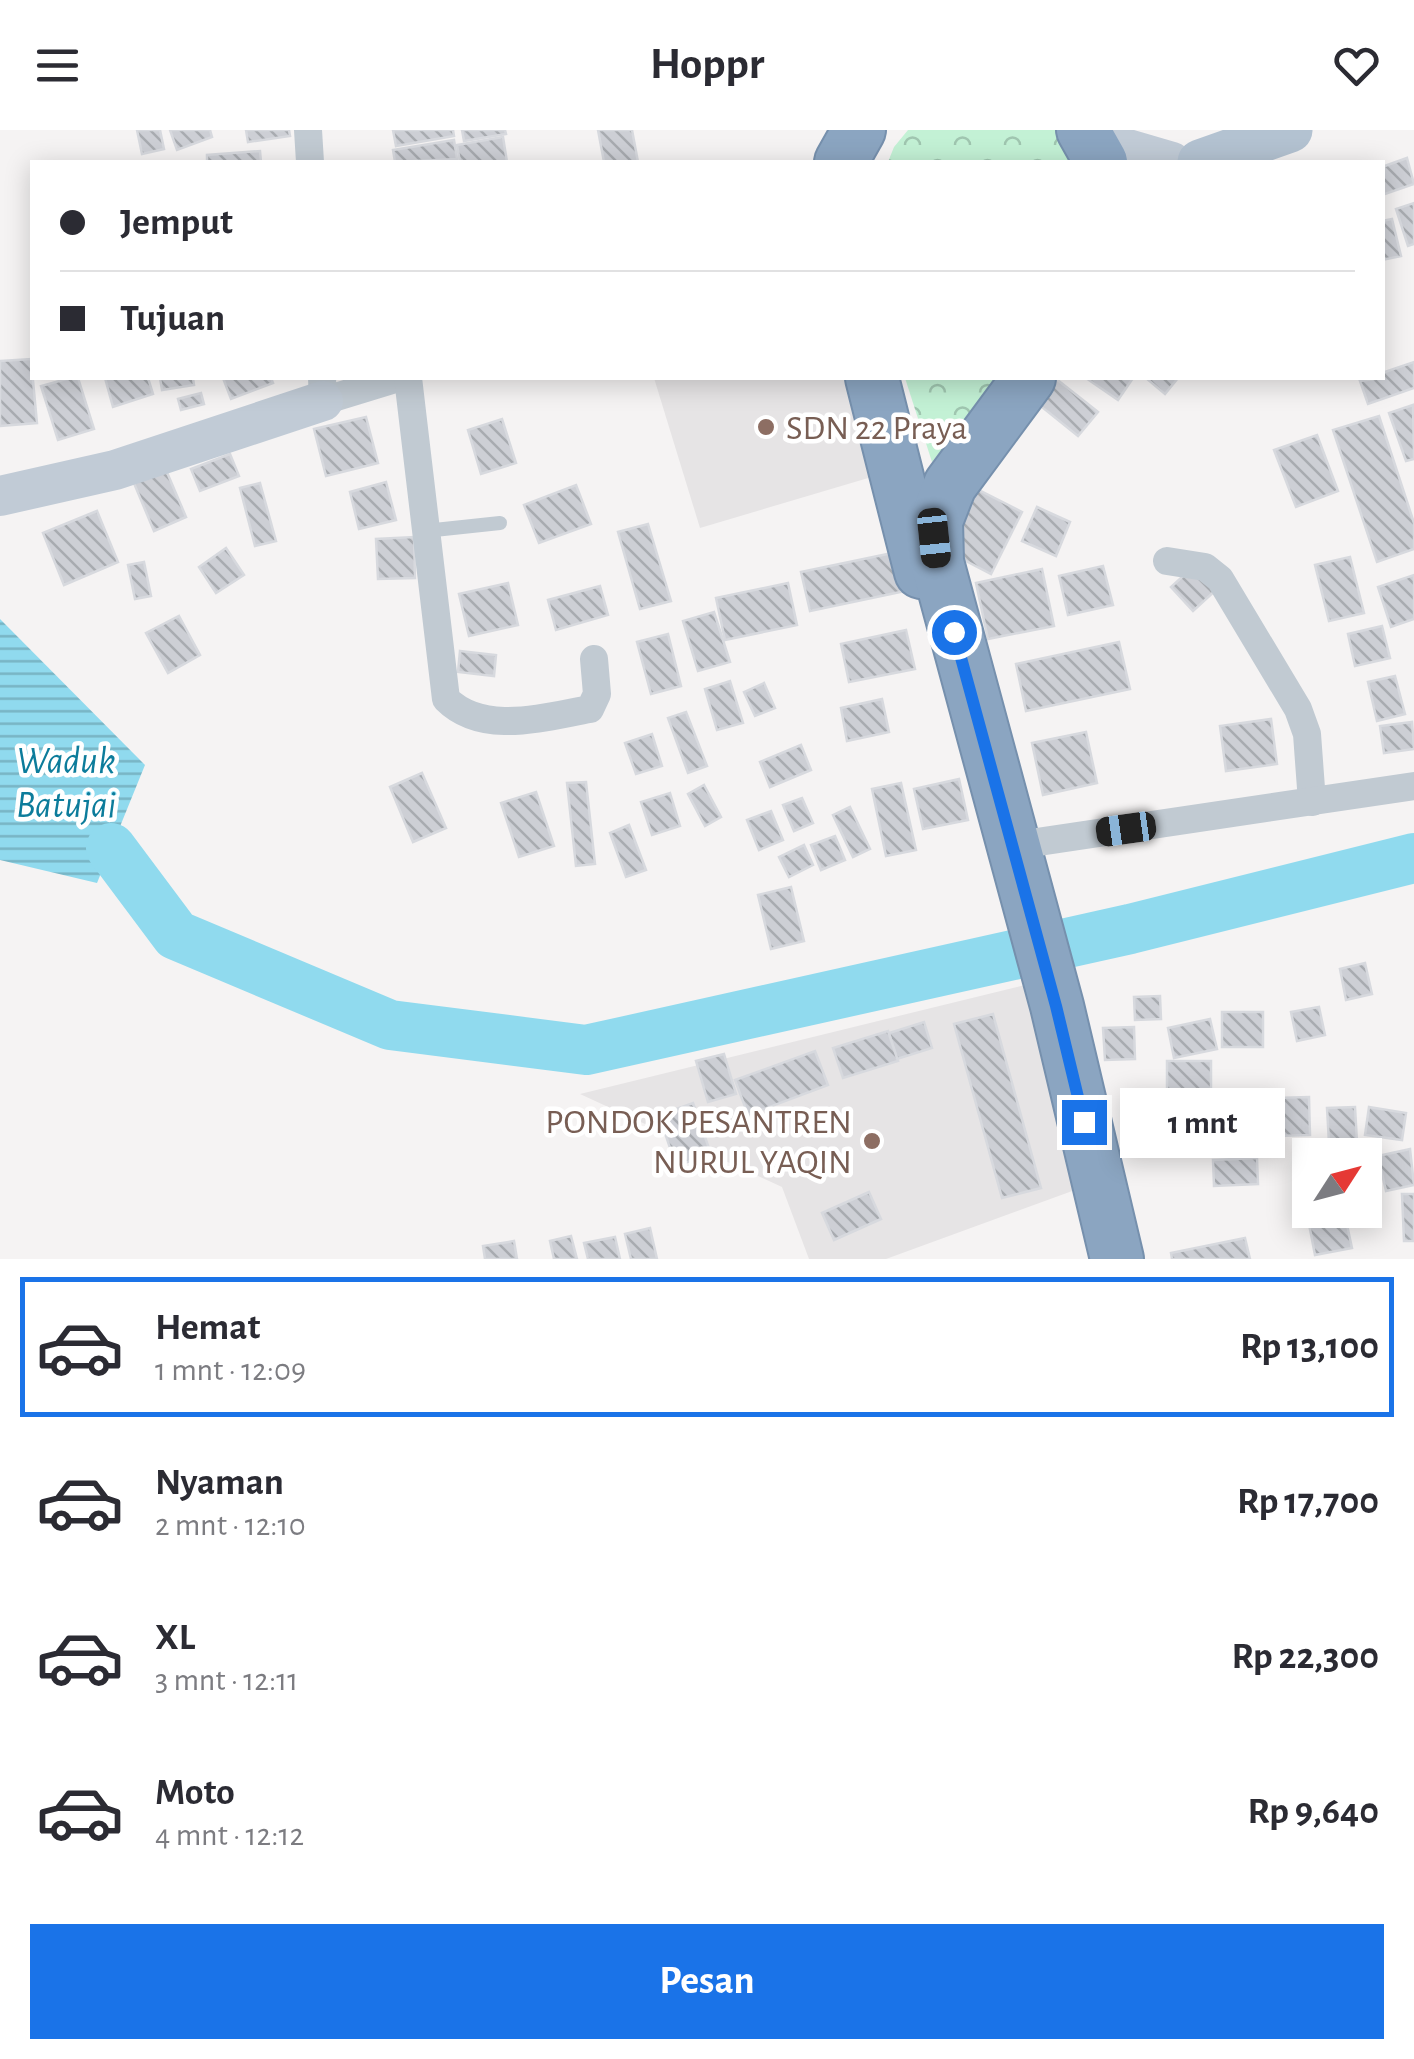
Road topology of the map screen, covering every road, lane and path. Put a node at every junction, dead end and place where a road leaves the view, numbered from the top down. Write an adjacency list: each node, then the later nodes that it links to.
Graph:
1 (308, 130): 7 (street)
2 (810, 130): 8 (highway)
3 (859, 130): 9 (highway)
4 (1086, 130): 10 (highway); 11 (street)
5 (1290, 130): 6 (main road)
6 (1218, 148)
7 (310, 160)
8 (818, 160)
9 (842, 160)
10 (1100, 160)
11 (1165, 160)
12 (384, 380): 16 (street)
13 (408, 380): 19 (street)
14 (873, 380): 25 (highway)
15 (1028, 380): 24 (highway)
16 (323, 389): 17 (street)
17 (0, 496)
18 (500, 523): 19 (lane)
19 (425, 532): 21 (street)
20 (1167, 561): 23 (street)
21 (594, 659)
22 (1414, 786): 23 (street)
23 (1312, 802): 24 (street)
24 (1011, 846): 25 (highway)
25 (1020, 906): 26 (highway)
26 (1051, 1008): 27 (highway); 28 (highway)
27 (1104, 1259)
28 (1117, 1259)

